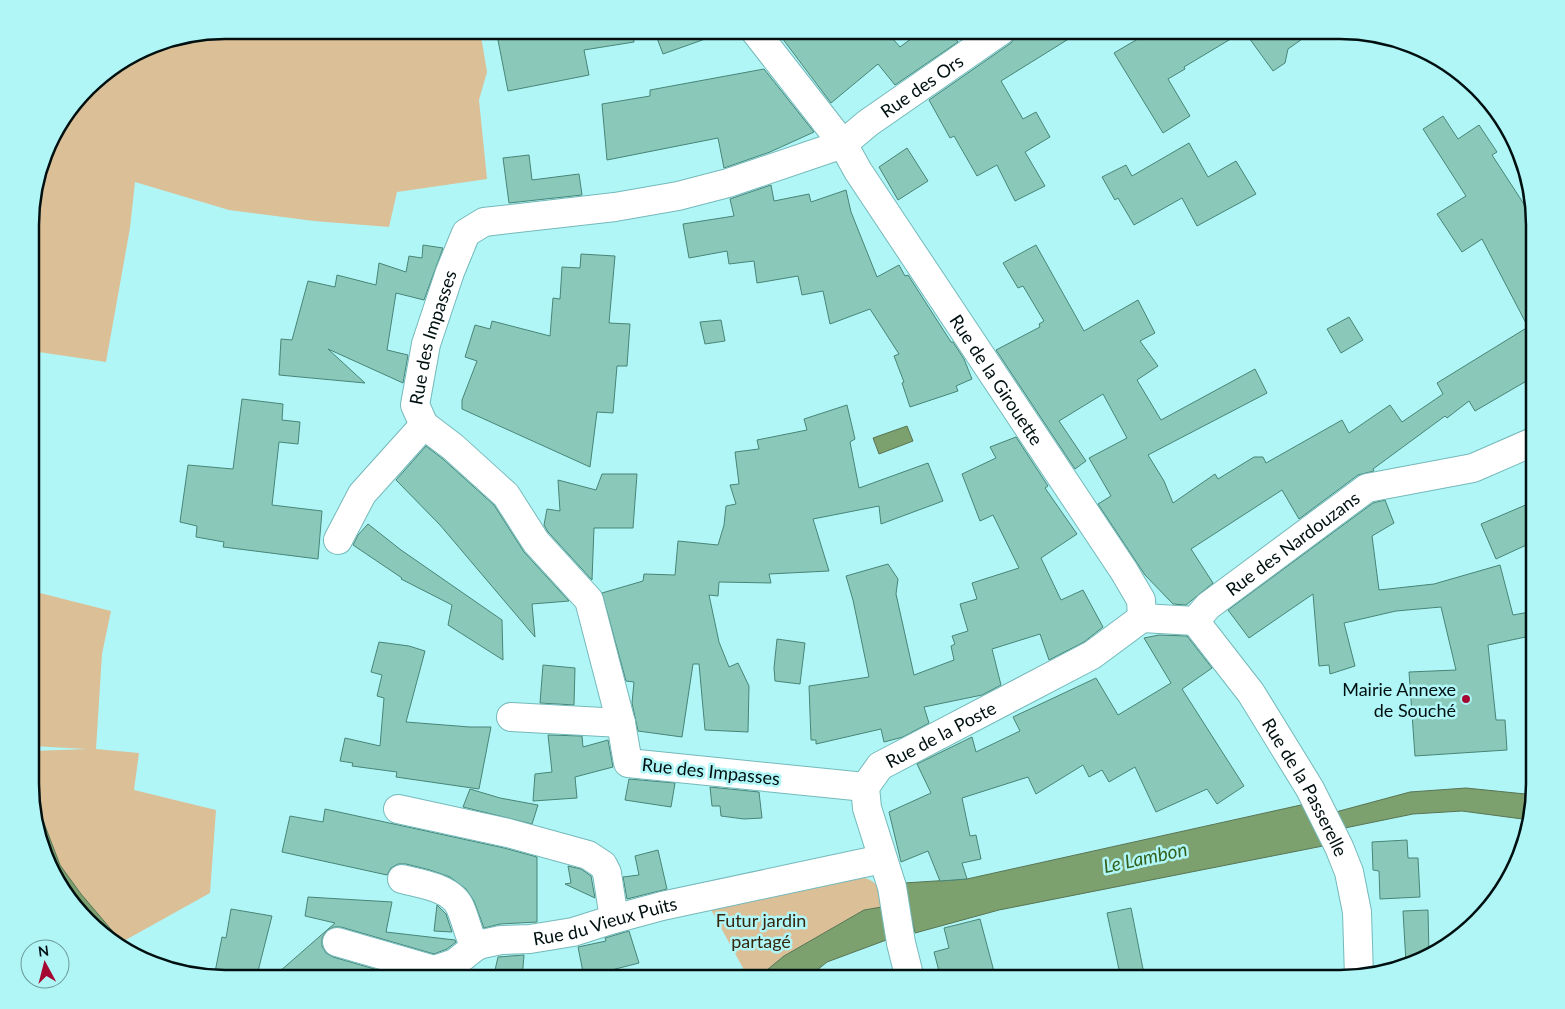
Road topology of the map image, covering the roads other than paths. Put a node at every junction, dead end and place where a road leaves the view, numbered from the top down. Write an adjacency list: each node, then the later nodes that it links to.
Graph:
1 (761, 39): 3 (street, Rue de la Girouette)
2 (989, 39): 3 (street, Rue des Ors)
3 (843, 144): 4 (street, Rue des Impasses); 7 (street, Rue de la Girouette)
4 (424, 425): 6 (street); 10 (street, Rue des Impasses)
5 (1526, 445): 8 (street, Rue des Nardouzans)
6 (338, 540)
7 (1142, 618): 8 (street); 11 (street, Rue de la Poste)
8 (1195, 621): 18 (street, Rue de la Passerelle)
9 (511, 717): 10 (street)
10 (622, 722): 11 (street, Rue des Impasses)
11 (865, 787): 13 (street)
12 (398, 809): 15 (street)
13 (882, 858): 15 (street, Rue du Vieux Puits); 19 (street)
14 (402, 879): 17 (street)
15 (614, 919): 17 (street, Rue du Vieux Puits)
16 (337, 942): 17 (street, Rue du Vieux Puits)
17 (475, 947)
18 (1359, 969)
19 (908, 970)

